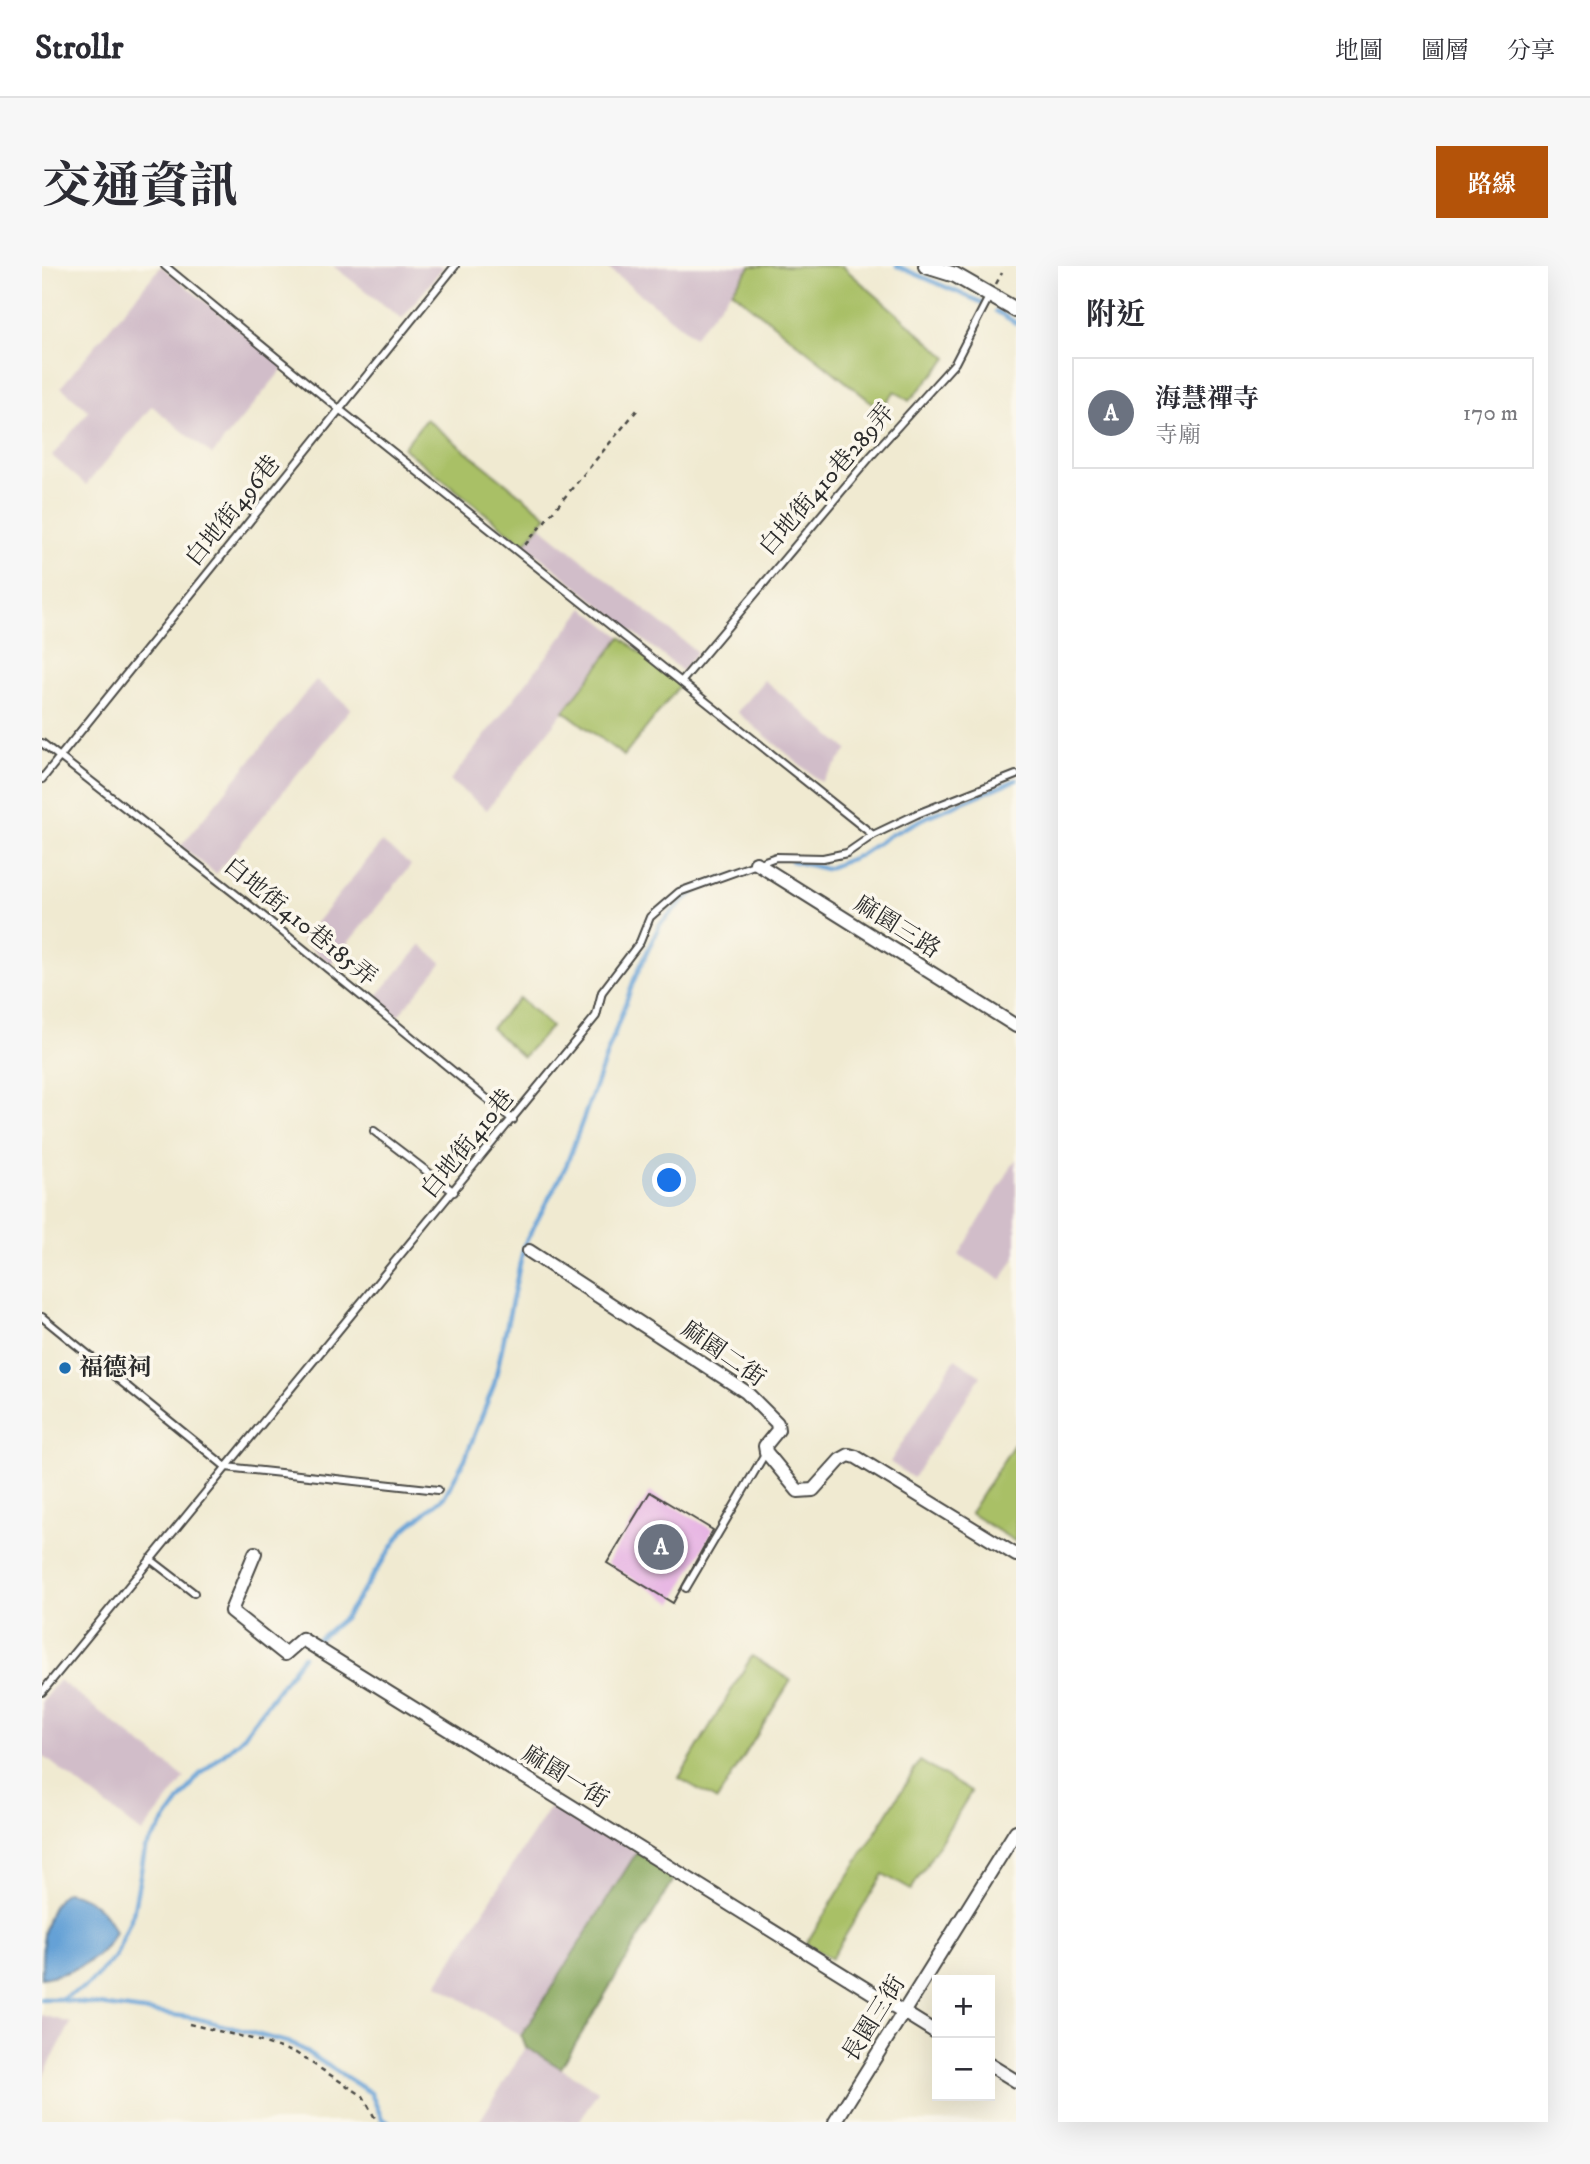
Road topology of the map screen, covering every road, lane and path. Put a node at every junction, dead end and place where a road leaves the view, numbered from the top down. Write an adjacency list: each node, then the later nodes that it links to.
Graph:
1 (165, 266): 6 (lane)
2 (455, 266): 6 (lane, 白地街496巷)
3 (926, 266): 4 (street)
4 (990, 295): 5 (street); 9 (lane, 白地街410巷289弄)
5 (1016, 310)
6 (339, 409): 8 (lane); 11 (lane, 白地街496巷)
7 (638, 409): 8 (path)
8 (519, 553): 9 (lane)
9 (681, 682): 14 (lane)
10 (42, 743): 11 (lane, 白地街410巷185弄)
11 (60, 758): 13 (lane, 白地街496巷); 17 (lane, 白地街410巷185弄)
12 (1016, 775): 14 (lane, 白地街410巷)
13 (42, 779)
14 (873, 835): 15 (lane, 白地街410巷)
15 (756, 863): 16 (street, 麻園三路); 17 (lane, 白地街410巷)
16 (1016, 1026)
17 (513, 1119): 19 (lane, 白地街410巷)
18 (373, 1131): 19 (lane)
19 (454, 1192): 23 (lane, 白地街410巷)
20 (529, 1251): 22 (street, 麻園二街)
21 (42, 1317): 23 (lane)
22 (766, 1452): 26 (street); 28 (lane)
23 (226, 1467): 24 (lane); 27 (lane, 白地街410巷)
24 (438, 1490)
25 (255, 1553): 32 (street, 麻園一街)
26 (1016, 1555)
27 (150, 1559): 29 (lane); 30 (lane, 白地街410巷)
28 (686, 1588)
29 (194, 1593)
30 (42, 1692)
31 (1016, 1831): 32 (street, 長園三街)
32 (903, 2012): 34 (street, 麻園一街); 38 (street, 長園三街)
33 (189, 2024): 37 (path)
34 (932, 2030)
35 (995, 2068): 36 (street)
36 (1016, 2081)
37 (377, 2122)
38 (835, 2122)

